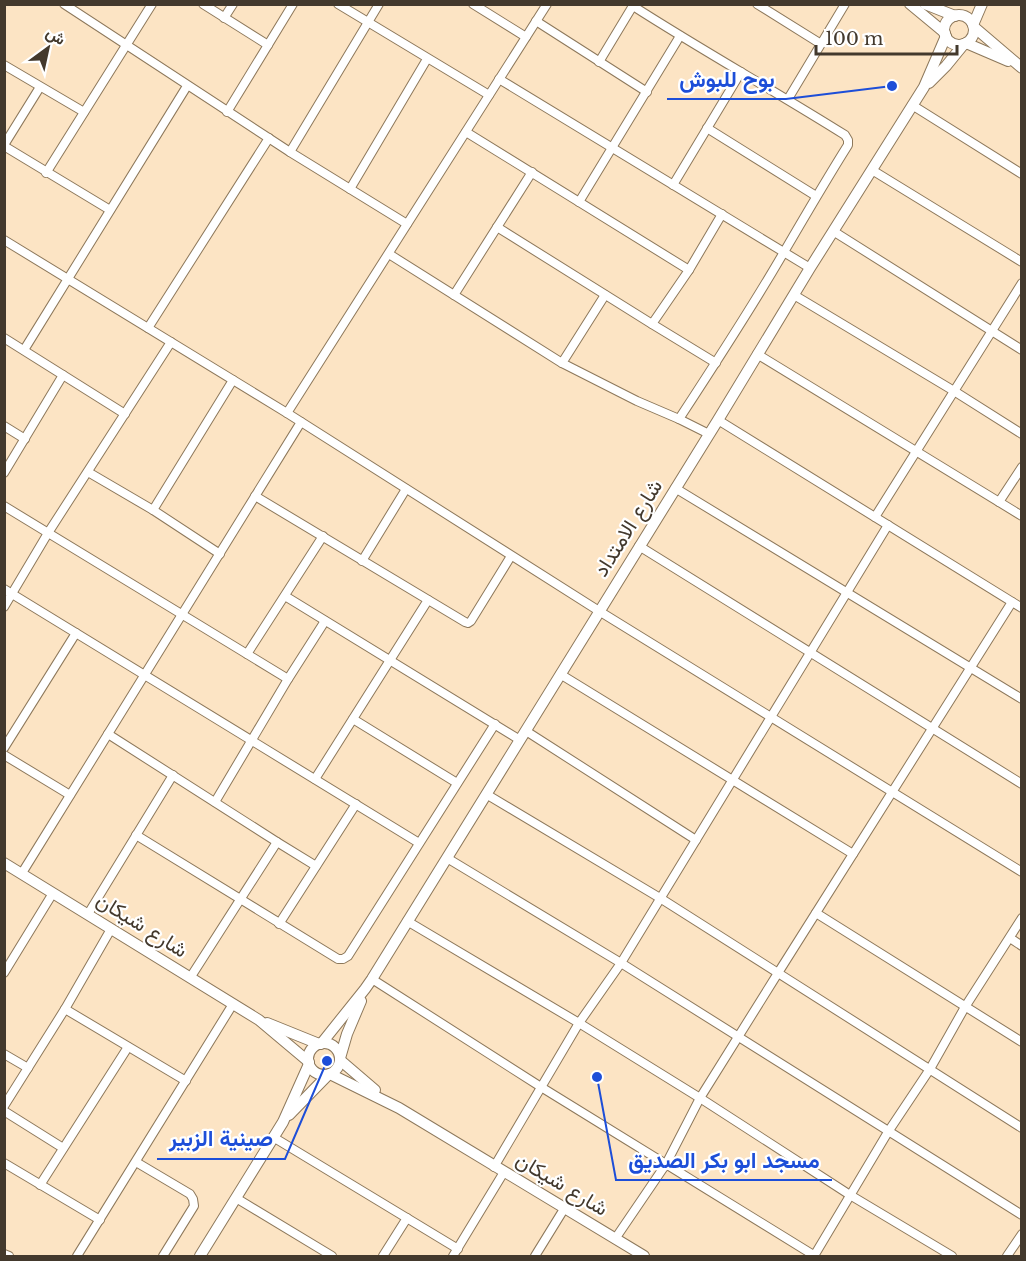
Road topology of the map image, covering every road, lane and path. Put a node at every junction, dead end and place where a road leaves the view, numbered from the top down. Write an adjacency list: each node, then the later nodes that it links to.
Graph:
1 (64, 4): 28 (street)
2 (152, 4): 28 (street)
3 (203, 4): 18 (street)
4 (233, 4): 18 (street)
5 (293, 4): 27 (street)
6 (338, 4): 20 (street)
7 (379, 4): 20 (street)
8 (473, 4): 24 (street)
9 (546, 4): 19 (street)
10 (757, 4): 26 (street)
11 (844, 4): 26 (street)
12 (910, 4): 22 (street)
13 (925, 4): 17 (street)
14 (964, 4): 17 (street)
15 (982, 4): 21 (street)
16 (633, 5): 23 (street); 30 (street)
17 (956, 16): 21 (street); 22 (street)
18 (224, 18): 27 (street)
19 (536, 21): 24 (street); 30 (street)
20 (367, 23): 29 (street); 49 (street)
21 (974, 26): 25 (street); 32 (street)
22 (945, 34): 25 (street); 37 (street, شارع الامتداد)
23 (680, 36): 33 (street); 38 (street)
24 (526, 37): 34 (street)
25 (965, 43): 32 (street); 37 (street, شارع الامتداد)
26 (821, 44): 40 (street)
27 (268, 45): 43 (street)
28 (127, 46): 35 (street); 42 (street)
29 (427, 59): 39 (street); 55 (street)
30 (600, 62): 38 (street)
31 (4, 65): 36 (street)
32 (1019, 66)
33 (741, 72): 40 (street); 44 (street)
34 (499, 79): 39 (street); 48 (street)
35 (187, 86): 43 (street); 58 (street)
36 (40, 87): 42 (street); 47 (street)
37 (924, 87): 41 (street, شارع الامتداد)
38 (647, 92): 48 (street)
39 (489, 95): 45 (street)
40 (788, 99): 56 (street)
41 (912, 105): 50 (street, شارع الامتداد); 53 (street)
42 (84, 112): 51 (street)
43 (227, 112): 46 (street)
44 (707, 128): 54 (street); 56 (street)
45 (466, 132): 52 (street); 60 (street)
46 (269, 138): 49 (street); 75 (street)
47 (4, 146): 51 (street)
48 (612, 148): 54 (street); 57 (street)
49 (290, 152): 55 (street)
50 (872, 170): 62 (street, شارع الامتداد); 66 (street)
51 (46, 172): 58 (street)
52 (532, 172): 57 (street); 61 (street)
53 (1022, 174)
54 (673, 185): 59 (street)
55 (350, 189): 60 (street)
56 (816, 196): 64 (street)
57 (579, 202): 68 (street)
58 (110, 210): 69 (street)
59 (722, 214): 64 (street); 68 (street)
60 (407, 224): 65 (street)
61 (497, 227): 71 (street); 72 (street)
62 (833, 231): 67 (street, شارع الامتداد); 76 (street)
63 (4, 240): 69 (street)
64 (784, 252): 67 (street); 83 (street)
65 (389, 254): 71 (street); 87 (street)
66 (1022, 262)
67 (810, 268): 73 (street, شارع الامتداد)
68 (689, 270): 74 (street)
69 (68, 278): 75 (street); 79 (street)
70 (1022, 283): 76 (street)
71 (454, 295): 82 (street)
72 (605, 295): 74 (street); 82 (street)
73 (794, 295): 81 (street, شارع الامتداد); 86 (street)
74 (651, 324): 83 (street)
75 (148, 328): 78 (street)
76 (991, 331): 80 (street); 86 (street)
77 (4, 338): 79 (street)
78 (171, 342): 85 (street); 88 (street)
79 (24, 350): 84 (street)
80 (1022, 350)
81 (758, 354): 90 (street, شارع الامتداد); 96 (street)
82 (562, 363): 89 (street)
83 (716, 363): 89 (street)
84 (63, 375): 88 (street); 95 (street)
85 (233, 380): 87 (street); 105 (street)
86 (954, 391): 94 (street); 96 (street)
87 (287, 413): 91 (street)
88 (125, 414): 99 (street)
89 (679, 419): 93 (street)
90 (718, 420): 93 (street, شارع الامتداد); 107 (street)
91 (301, 422): 101 (street); 102 (street)
92 (4, 426): 95 (street)
93 (709, 434): 100 (street, شارع الامتداد)
94 (1022, 434)
95 (25, 439): 98 (street)
96 (916, 452): 103 (street); 107 (street)
97 (1022, 467): 103 (street)
98 (4, 472)
99 (88, 472): 105 (street); 109 (street)
100 (675, 488): 111 (street, شارع الامتداد); 116 (street)
101 (406, 489): 113 (street); 114 (street)
102 (255, 496): 110 (street); 112 (street)
103 (999, 502): 106 (street)
104 (4, 506): 109 (street)
105 (153, 510): 112 (street)
106 (1022, 516)
107 (875, 517): 108 (street)
108 (888, 525): 116 (street); 119 (street)
109 (48, 533): 115 (street); 123 (street)
110 (323, 536): 114 (street); 117 (street)
111 (639, 546): 122 (street, شارع الامتداد); 126 (street)
112 (220, 554): 123 (street)
113 (511, 555): 118 (street); 122 (street)
114 (362, 561): 118 (street)
115 (8, 591): 120 (street); 125 (street)
116 (847, 593): 126 (street); 129 (street)
117 (285, 596): 124 (street); 127 (street)
118 (428, 600): 128 (street)
119 (1012, 602): 121 (street); 129 (street)
120 (4, 607)
121 (1021, 608)
122 (599, 611): 130 (street, شارع الامتداد); 134 (street)
123 (182, 615): 127 (street); 131 (street)
124 (325, 621): 128 (street); 132 (street)
125 (76, 633): 131 (street); 141 (street)
126 (810, 653): 134 (street); 137 (street)
127 (247, 654): 132 (street)
128 (389, 660): 135 (street); 136 (street)
129 (970, 668): 133 (street); 137 (street)
130 (560, 674): 139 (street, شارع الامتداد); 145 (street)
131 (145, 675): 138 (street); 140 (street)
132 (288, 679): 140 (street)
133 (1022, 699)
134 (771, 717): 145 (street); 148 (street)
135 (353, 718): 144 (street); 146 (street)
136 (495, 724): 139 (street); 146 (street)
137 (932, 729): 147 (street); 148 (street)
138 (108, 734): 143 (street); 150 (street)
139 (523, 735): 149 (street, شارع الامتداد); 154 (street)
140 (252, 741): 144 (street); 151 (street)
141 (4, 748)
142 (4, 755): 150 (street)
143 (173, 775): 151 (street); 153 (street)
144 (315, 779): 152 (street)
145 (733, 780): 154 (street); 157 (street)
146 (457, 783): 156 (street)
147 (1022, 784)
148 (893, 792): 157 (street); 161 (street)
149 (486, 794): 158 (street, شارع الامتداد); 164 (street)
150 (70, 795): 162 (street)
151 (215, 802): 155 (street)
152 (356, 804): 156 (street); 160 (street)
153 (136, 835): 165 (street); 167 (street)
154 (696, 840): 164 (street)
155 (277, 842): 160 (street); 165 (street)
156 (419, 843): 170 (street)
157 (853, 854): 166 (street)
158 (447, 858): 169 (street, شارع الامتداد); 174 (street)
159 (4, 863): 162 (street, شارع شيكان)
160 (316, 866): 170 (street)
161 (1022, 872)
162 (22, 873): 163 (street, شارع شيكان)
163 (53, 893): 167 (street, شارع شيكان); 175 (street)
164 (660, 898): 174 (street); 176 (street)
165 (240, 900): 170 (street); 177 (street)
166 (816, 913): 176 (street); 181 (street)
167 (88, 914): 171 (street, شارع شيكان)
168 (1022, 918): 172 (street)
169 (407, 921): 178 (street, شارع الامتداد); 184 (street)
170 (279, 924)
171 (111, 929): 177 (street, شارع شيكان); 182 (street)
172 (1010, 938): 173 (street); 181 (street)
173 (1022, 946)
174 (621, 963): 184 (street); 185 (street)
175 (5, 971)
176 (778, 973): 185 (street); 193 (street)
177 (190, 978): 180 (street, شارع شيكان)
178 (372, 979): 179 (street, شارع الامتداد); 196 (street)
179 (365, 989): 187 (street, شارع الامتداد); 190 (street, شارع الامتداد)
180 (233, 1004): 183 (street, شارع شيكان); 195 (street)
181 (965, 1007): 186 (street); 193 (street)
182 (64, 1009): 188 (street); 192 (street)
183 (259, 1020): 187 (street, شارع شيكان); 191 (street, شارع شيكان)
184 (579, 1023): 196 (street); 197 (street)
185 (738, 1036): 197 (street); 203 (street)
186 (1022, 1042)
187 (320, 1044): 190 (street); 191 (street)
188 (128, 1047): 195 (street); 205 (street)
189 (4, 1054): 192 (street)
190 (340, 1059): 194 (street); 199 (street, شارع شيكان)
191 (309, 1063): 194 (street); 201 (street)
192 (28, 1068): 198 (street)
193 (930, 1069): 202 (street); 203 (street)
194 (329, 1074): 199 (street, شارع شيكان); 201 (street)
195 (186, 1081): 206 (street)
196 (541, 1087): 208 (street); 209 (street)
197 (700, 1098): 208 (street); 211 (street)
198 (4, 1106)
199 (399, 1108): 209 (street, شارع شيكان)
200 (4, 1111): 205 (street)
201 (283, 1122): 204 (street)
202 (1022, 1128)
203 (888, 1132): 211 (street); 214 (street)
204 (273, 1137): 212 (street); 215 (street)
205 (63, 1148): 210 (street)
206 (136, 1162): 216 (street); 224 (street)
207 (4, 1163): 210 (street)
208 (666, 1164): 218 (street); 221 (street)
209 (499, 1169): 213 (street, شارع شيكان); 219 (street)
210 (40, 1185): 216 (street)
211 (850, 1195): 221 (street); 230 (street)
212 (236, 1198): 225 (street); 226 (street)
213 (564, 1209): 218 (street, شارع شيكان); 228 (street)
214 (1022, 1215)
215 (407, 1218): 219 (street); 227 (street)
216 (100, 1220): 223 (street)
217 (1022, 1234): 231 (street)
218 (615, 1239): 229 (street, شارع شيكان)
219 (455, 1253)
220 (4, 1254): 222 (street)
221 (815, 1256)
222 (9, 1257)
223 (77, 1257)
224 (163, 1257)
225 (200, 1257)
226 (332, 1257)
227 (383, 1257)
228 (535, 1257)
229 (644, 1257)
230 (952, 1257)
231 (1007, 1257)

